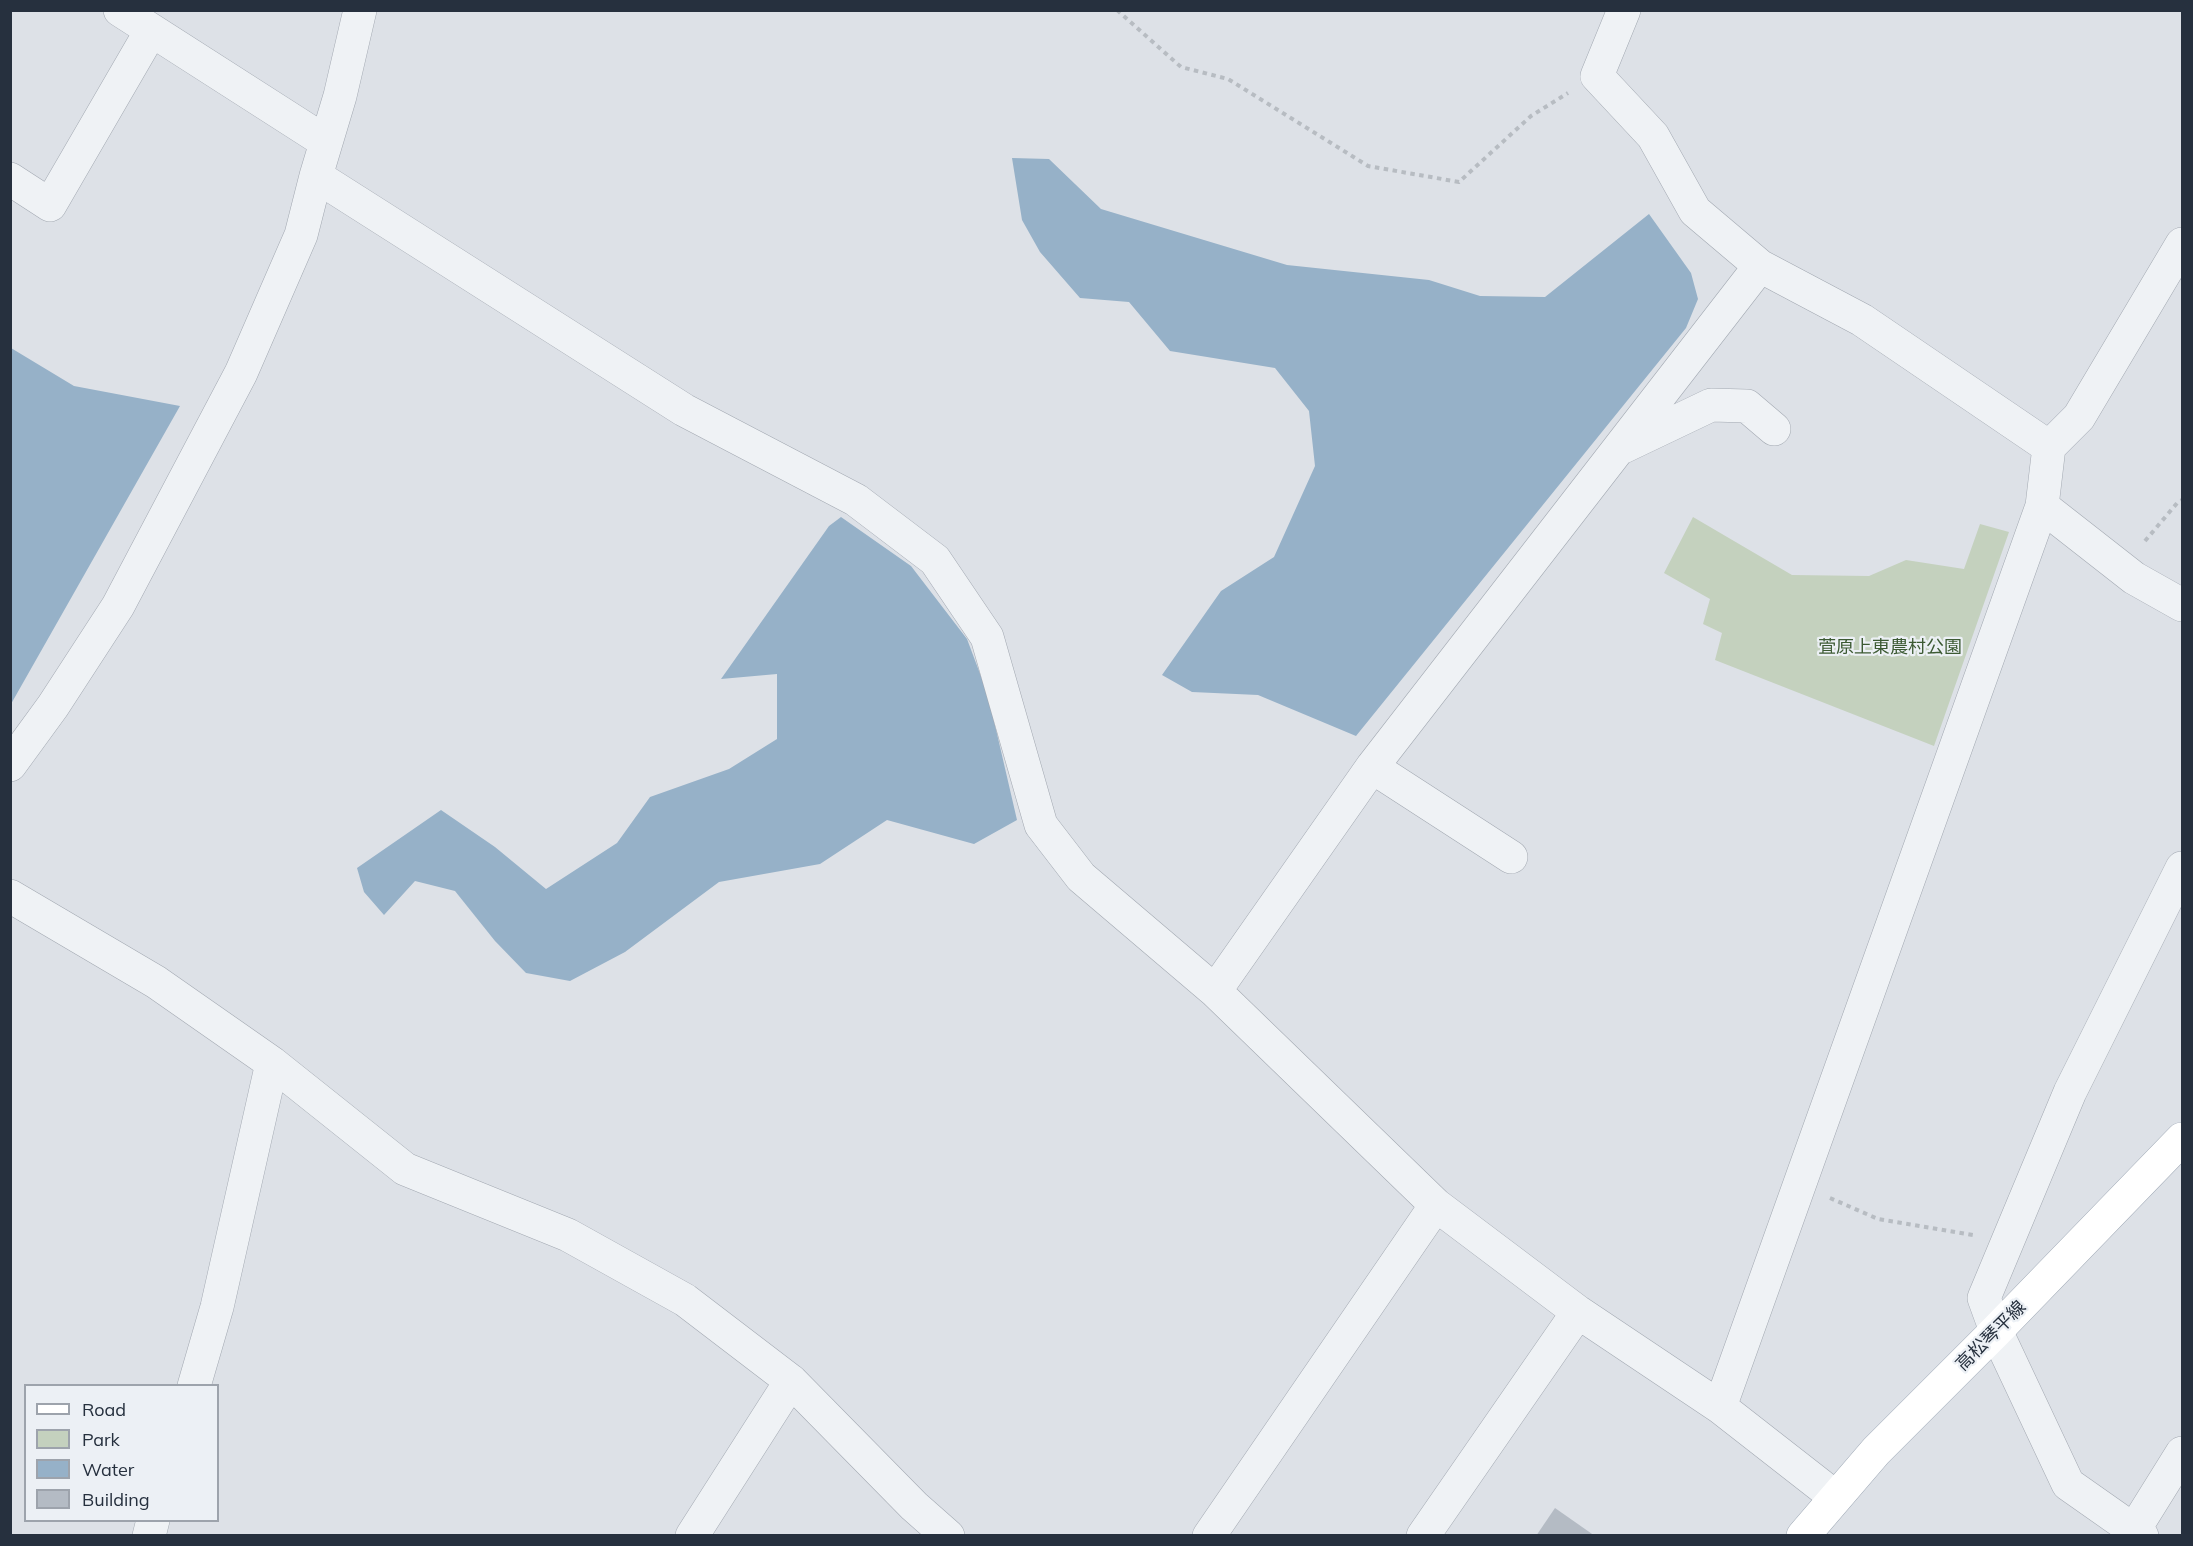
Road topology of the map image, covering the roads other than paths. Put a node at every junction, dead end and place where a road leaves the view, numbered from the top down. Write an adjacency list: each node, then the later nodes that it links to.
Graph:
1 (120, 10): 4 (street)
2 (360, 10): 5 (street)
3 (1624, 10): 9 (street)
4 (151, 31): 5 (street); 7 (street)
5 (326, 142): 6 (street)
6 (316, 176): 15 (street); 20 (street)
7 (10, 179)
8 (2182, 244): 11 (street)
9 (1760, 266): 11 (street); 12 (street)
10 (1774, 429): 12 (street)
11 (2049, 447): 13 (street)
12 (1617, 451): 16 (street)
13 (2042, 506): 14 (street); 28 (street)
14 (2182, 605)
15 (10, 765)
16 (1372, 766): 17 (street); 20 (street)
17 (1511, 857)
18 (2182, 868): 25 (street)
19 (10, 896): 21 (street)
20 (1215, 991): 23 (street)
21 (272, 1063): 26 (street); 27 (street)
22 (2182, 1139): 25 (main road, 高松琴平線)
23 (1436, 1205): 24 (street); 34 (street)
24 (1578, 1312): 28 (street); 35 (street)
25 (1996, 1331): 30 (main road, 高松琴平線); 31 (street)
26 (790, 1381): 32 (street); 33 (street)
27 (195, 1384)
28 (1720, 1407): 30 (street)
29 (2182, 1453): 31 (street)
30 (1834, 1496): 36 (main road, 高松琴平線)
31 (2138, 1533)
32 (692, 1536)
33 (948, 1536)
34 (1209, 1536)
35 (1423, 1536)
36 (1803, 1536)

